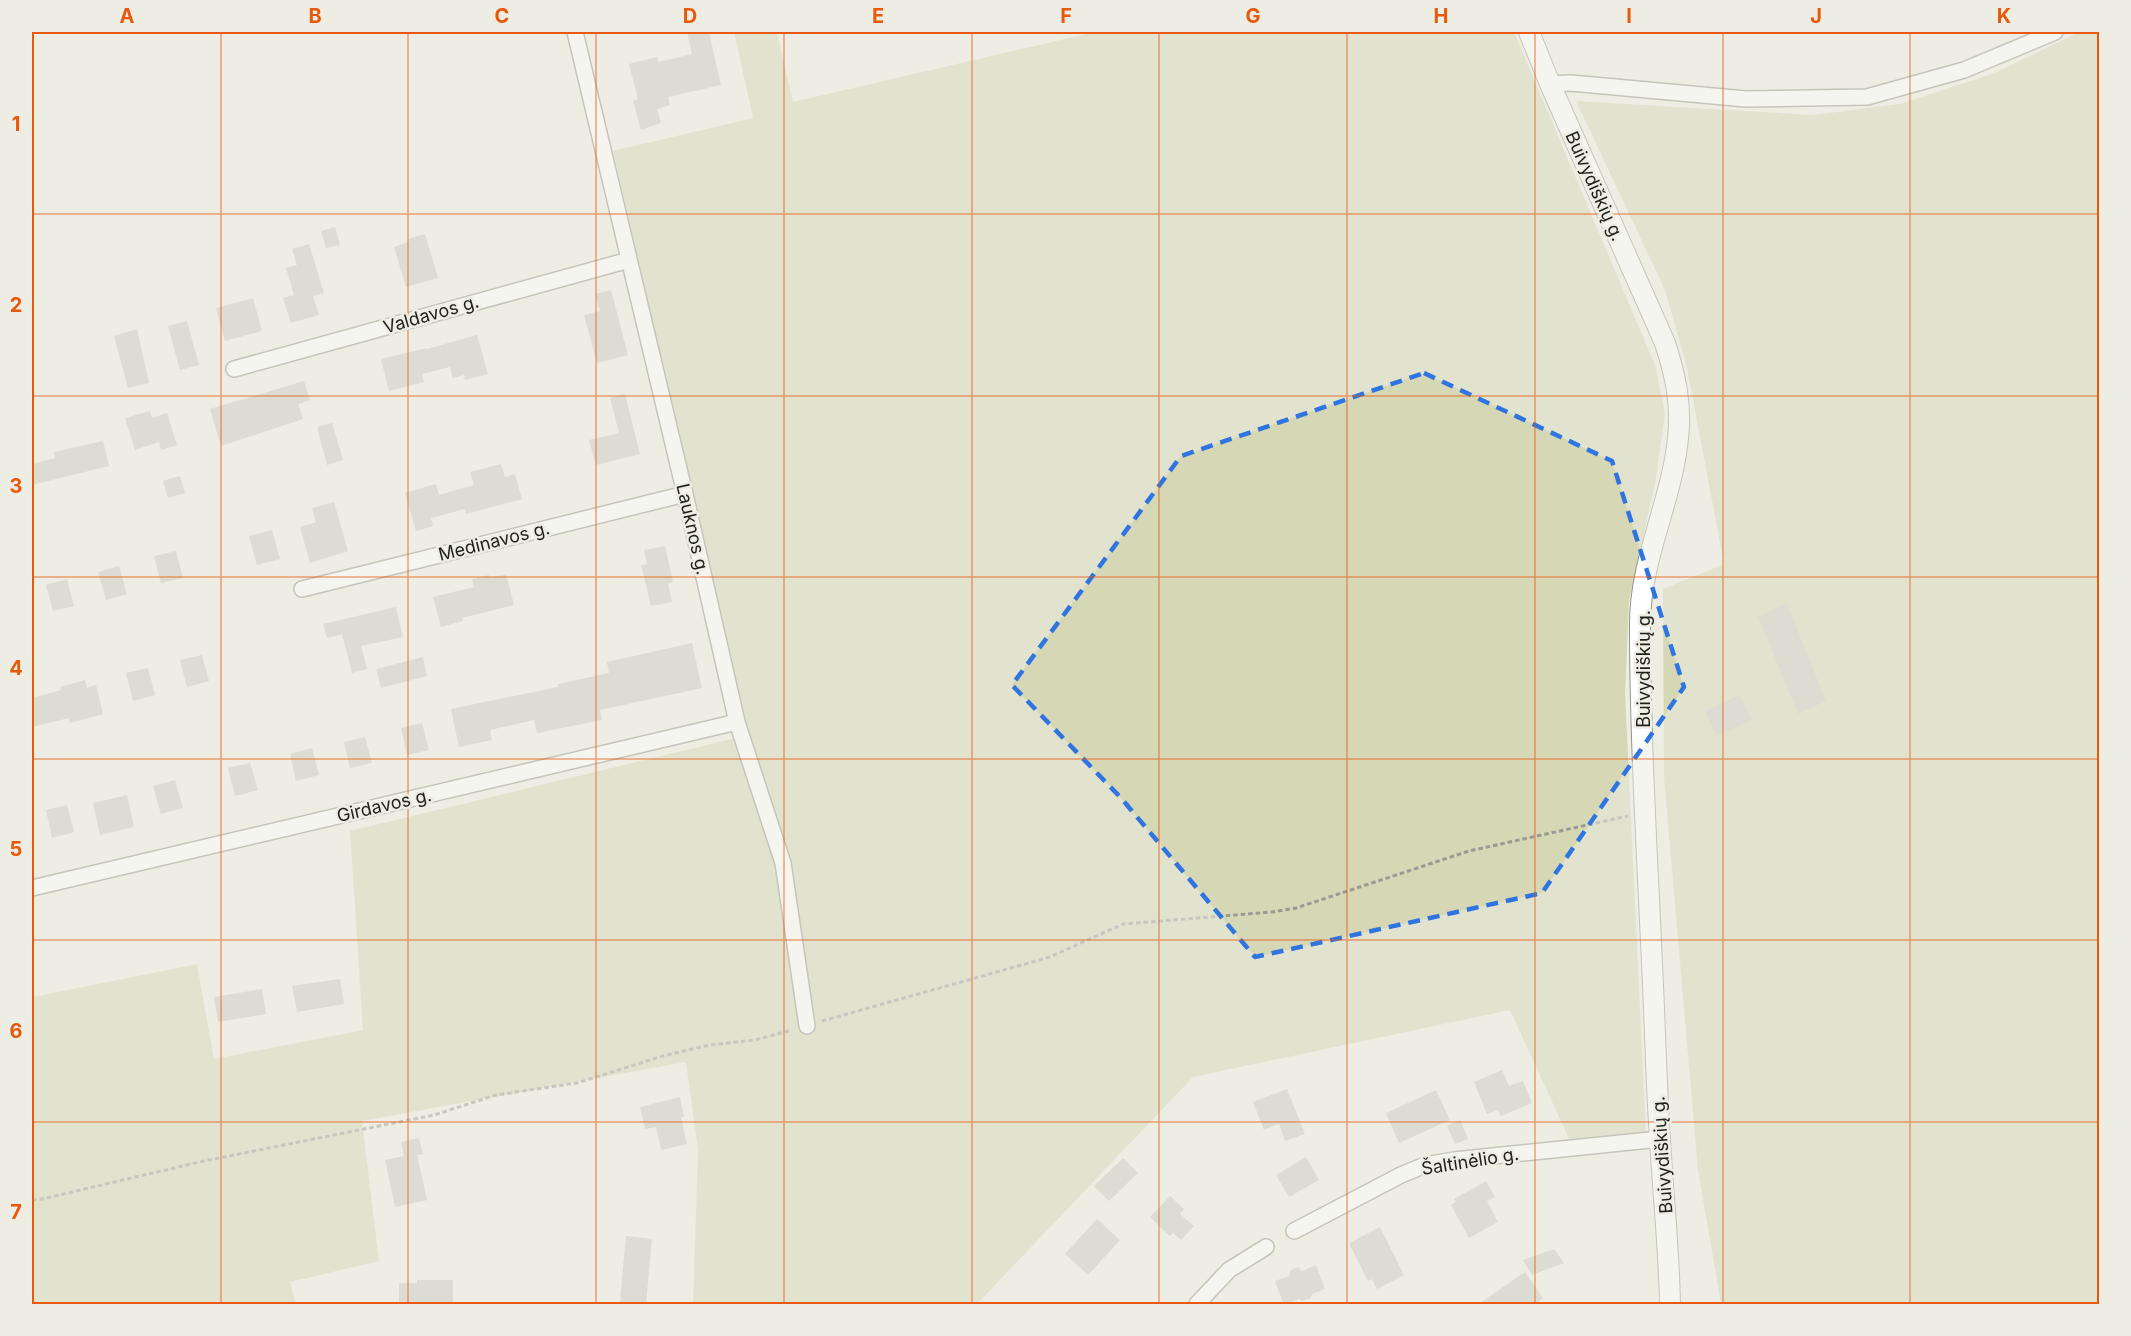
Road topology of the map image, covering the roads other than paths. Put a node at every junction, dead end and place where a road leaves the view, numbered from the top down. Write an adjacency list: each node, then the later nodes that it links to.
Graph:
1 (575, 32): 5 (street, Lauknos g.)
2 (1529, 32): 4 (main road, Buivydiškių g.)
3 (2055, 32): 4 (street)
4 (1550, 84): 12 (main road, Buivydiškių g.)
5 (629, 260): 6 (street, Valdavos g.); 7 (street, Lauknos g.)
6 (234, 369)
7 (685, 494): 8 (street, Medinavos g.); 9 (street, Lauknos g.)
8 (302, 589)
9 (737, 722): 10 (street, Girdavos g.); 11 (street, Lauknos g.)
10 (32, 888)
11 (807, 1026)
12 (1660, 1139): 13 (street, Šaltinėlio g.); 16 (main road, Buivydiškių g.)
13 (1294, 1231)
14 (1266, 1247): 15 (street)
15 (1197, 1305)
16 (1670, 1305)

